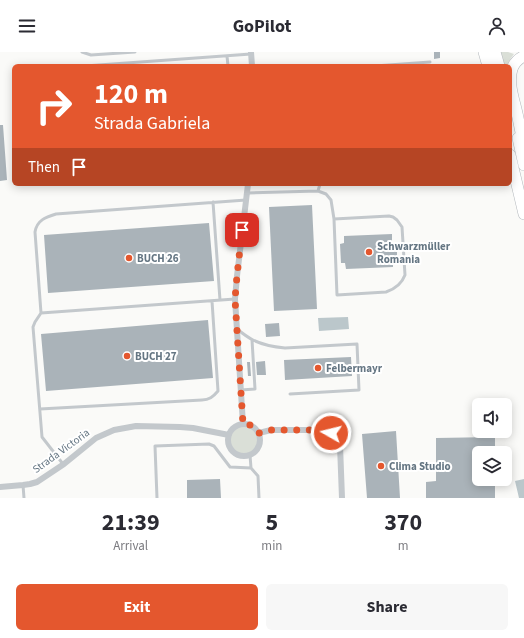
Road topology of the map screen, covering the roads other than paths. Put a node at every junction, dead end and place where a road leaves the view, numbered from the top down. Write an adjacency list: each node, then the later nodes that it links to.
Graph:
1 (82, 52): 2 (lane)
2 (135, 52)
3 (484, 52): 13 (highway)
4 (495, 52): 14 (highway)
5 (251, 53): 6 (lane); 11 (street)
6 (227, 56): 9 (lane); 10 (lane)
7 (524, 56): 15 (highway)
8 (430, 62): 12 (lane)
9 (113, 64)
10 (228, 64)
11 (252, 64)
12 (402, 64)
13 (487, 64)
14 (498, 64)
15 (512, 70)
16 (512, 93): 18 (highway)
17 (512, 117): 20 (highway)
18 (524, 146)
19 (512, 163): 27 (highway)
20 (524, 165)
21 (248, 186): 24 (street)
22 (319, 186): 23 (lane)
23 (318, 191): 24 (lane); 28 (lane)
24 (247, 193): 25 (street)
25 (246, 200): 26 (lane); 29 (street)
26 (213, 202): 30 (lane); 32 (lane)
27 (524, 214)
28 (334, 219): 28 (lane)
29 (235, 299): 30 (lane); 33 (street)
30 (220, 300): 31 (lane)
31 (212, 301): 32 (lane); 37 (lane)
32 (41, 312): 37 (lane)
33 (237, 329): 34 (lane); 35 (street)
34 (252, 340): 35 (lane); 36 (lane)
35 (241, 390): 38 (street)
36 (290, 394)
37 (40, 409): 42 (lane)
38 (243, 424): 39 (street); 40 (street)
39 (259, 433): 41 (street); 49 (street)
40 (229, 435): 41 (street); 42 (street, Strada Victoria)
41 (250, 455): 43 (lane)
42 (64, 464): 44 (street, Strada Victoria)
43 (251, 468): 47 (lane); 48 (lane)
44 (23, 485): 45 (street, Strada Victoria); 46 (lane)
45 (0, 487)
46 (24, 498)
47 (157, 498)
48 (259, 498)
49 (342, 498)

